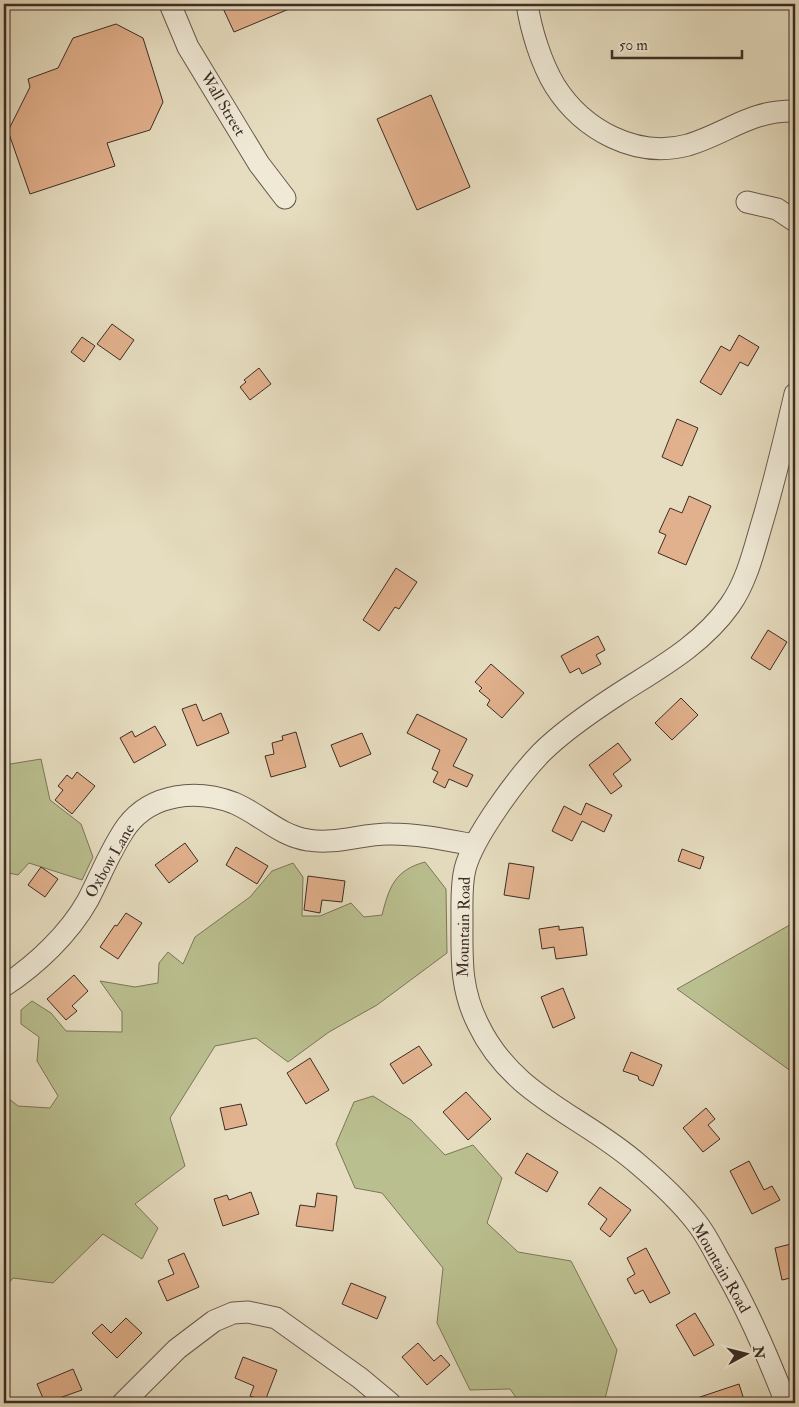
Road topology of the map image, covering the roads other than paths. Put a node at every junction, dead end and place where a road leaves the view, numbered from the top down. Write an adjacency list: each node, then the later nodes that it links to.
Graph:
1 (170, 4): 4 (street, Wall Street)
2 (527, 4): 3 (street)
3 (795, 111)
4 (285, 198)
5 (747, 202): 6 (street)
6 (795, 221)
7 (795, 394): 8 (street, Mountain Road)
8 (474, 845): 9 (street, Oxbow Lane); 12 (street, Mountain Road)
9 (4, 986)
10 (123, 1403): 11 (street)
11 (390, 1403)
12 (786, 1403)

